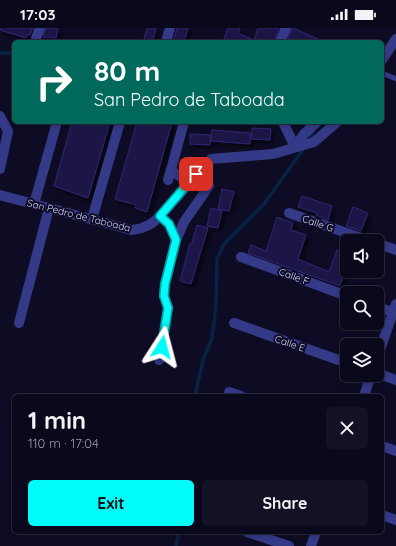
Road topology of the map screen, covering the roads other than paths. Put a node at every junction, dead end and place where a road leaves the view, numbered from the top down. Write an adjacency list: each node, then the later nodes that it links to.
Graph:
1 (40, 28): 4 (street)
2 (170, 28): 6 (street)
3 (286, 28): 7 (street)
4 (36, 38)
5 (396, 39): 8 (street)
6 (167, 40)
7 (281, 40)
8 (384, 57)
9 (384, 74): 10 (lane)
10 (396, 79)
11 (0, 116): 19 (street)
12 (56, 124): 23 (street)
13 (119, 124): 27 (street)
14 (183, 124): 20 (street)
15 (284, 124): 18 (street)
16 (315, 124): 18 (street)
17 (335, 124): 18 (street, San Pedro de Taboada)
18 (295, 147): 20 (street, San Pedro de Taboada)
19 (0, 169)
20 (188, 183): 26 (street, San Pedro de Taboada)
21 (209, 186): 29 (street)
22 (0, 195): 23 (street, San Pedro de Taboada)
23 (34, 204): 24 (street, San Pedro de Taboada)
24 (49, 208): 27 (street, San Pedro de Taboada); 36 (street)
25 (289, 213): 28 (street, Calle G)
26 (160, 216): 27 (street, San Pedro de Taboada); 29 (street)
27 (92, 219)
28 (350, 234)
29 (176, 240): 39 (street)
30 (384, 246): 31 (street)
31 (396, 250)
32 (241, 257): 33 (street, Calle F)
33 (340, 293)
34 (384, 308): 35 (street)
35 (395, 310): 38 (street)
36 (19, 323)
37 (234, 323): 40 (street, Calle E)
38 (384, 339)
39 (159, 360)
40 (340, 361)
41 (384, 376): 42 (street)
42 (396, 380)
43 (369, 382): 46 (street)
44 (229, 392): 45 (street)
45 (235, 394)
46 (365, 394)
47 (384, 447): 48 (street)
48 (396, 451)
49 (384, 516): 50 (street)
50 (396, 520)
51 (253, 534): 53 (street)
52 (315, 534): 54 (street)
53 (289, 546)
54 (311, 546)

